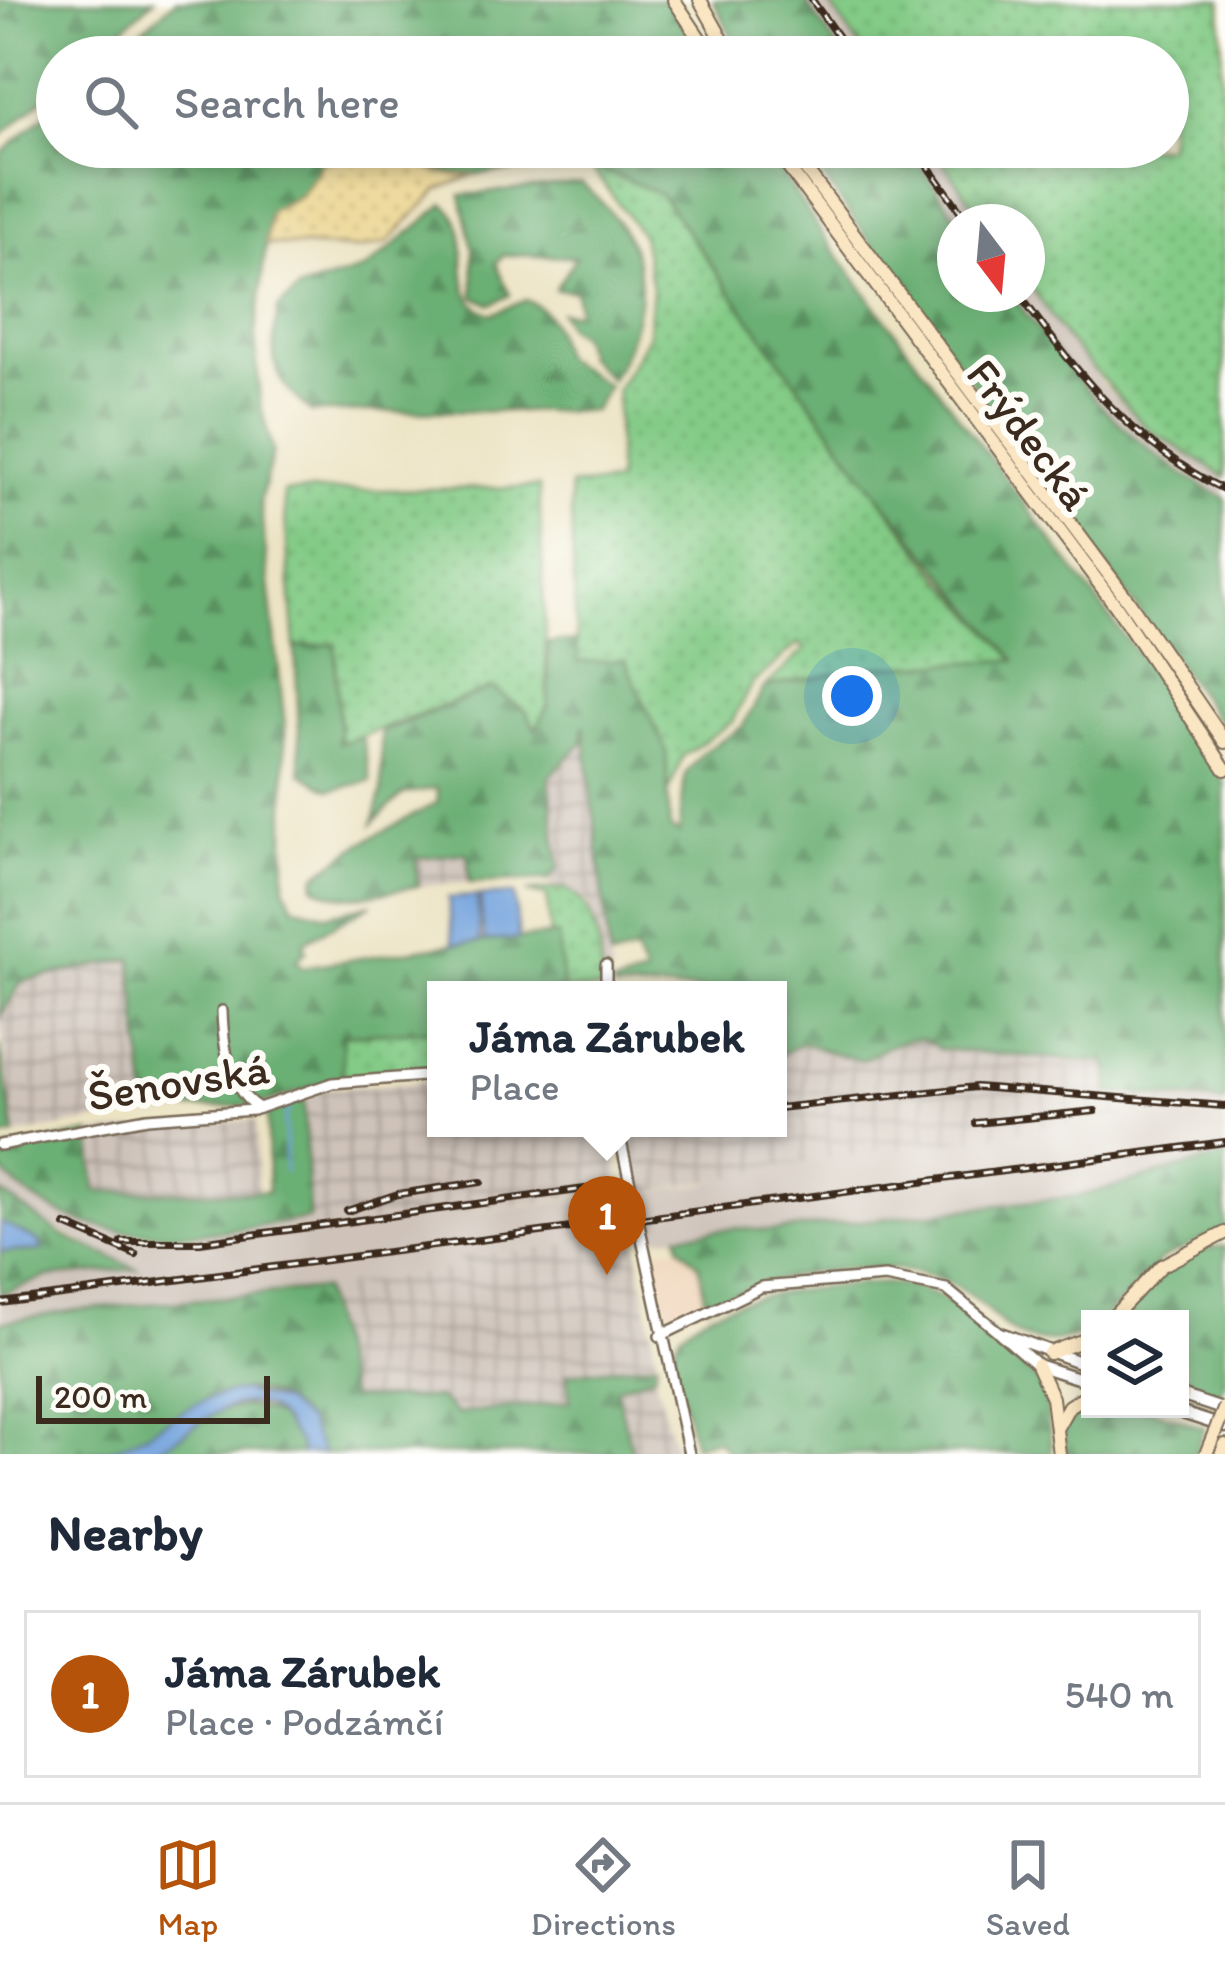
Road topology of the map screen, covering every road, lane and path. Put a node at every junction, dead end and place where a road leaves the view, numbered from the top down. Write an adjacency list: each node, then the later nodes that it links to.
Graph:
1 (674, 0): 5 (main road)
2 (686, 0): 6 (main road)
3 (700, 0): 7 (main road)
4 (709, 0): 8 (main road)
5 (700, 36)
6 (704, 36)
7 (721, 36)
8 (724, 36)
9 (788, 168): 12 (main road, Frýdecká)
10 (805, 168): 11 (main road, Frýdecká)
11 (1225, 742)
12 (1225, 769)
13 (606, 965): 14 (street)
14 (605, 981)
15 (222, 1011): 17 (street)
16 (427, 1076): 17 (street, Šenovská)
17 (260, 1108): 19 (street, Šenovská)
18 (620, 1137): 23 (street)
19 (0, 1145)
20 (1225, 1237): 21 (main road)
21 (1121, 1310)
22 (1000, 1333): 23 (street); 25 (street); 27 (street)
23 (660, 1336): 36 (street)
24 (1081, 1341): 25 (main road)
25 (1048, 1353): 26 (street)
26 (1081, 1363)
27 (1037, 1365): 28 (street); 34 (main road)
28 (1081, 1379)
29 (1189, 1398): 31 (street)
30 (1081, 1399): 34 (main road)
31 (1225, 1409): 38 (main road, bridge)
32 (1189, 1415): 33 (street)
33 (1225, 1427)
34 (1057, 1429): 37 (main road)
35 (1225, 1445): 39 (main road)
36 (689, 1454)
37 (1059, 1454)
38 (1206, 1454)
39 (1221, 1454)

